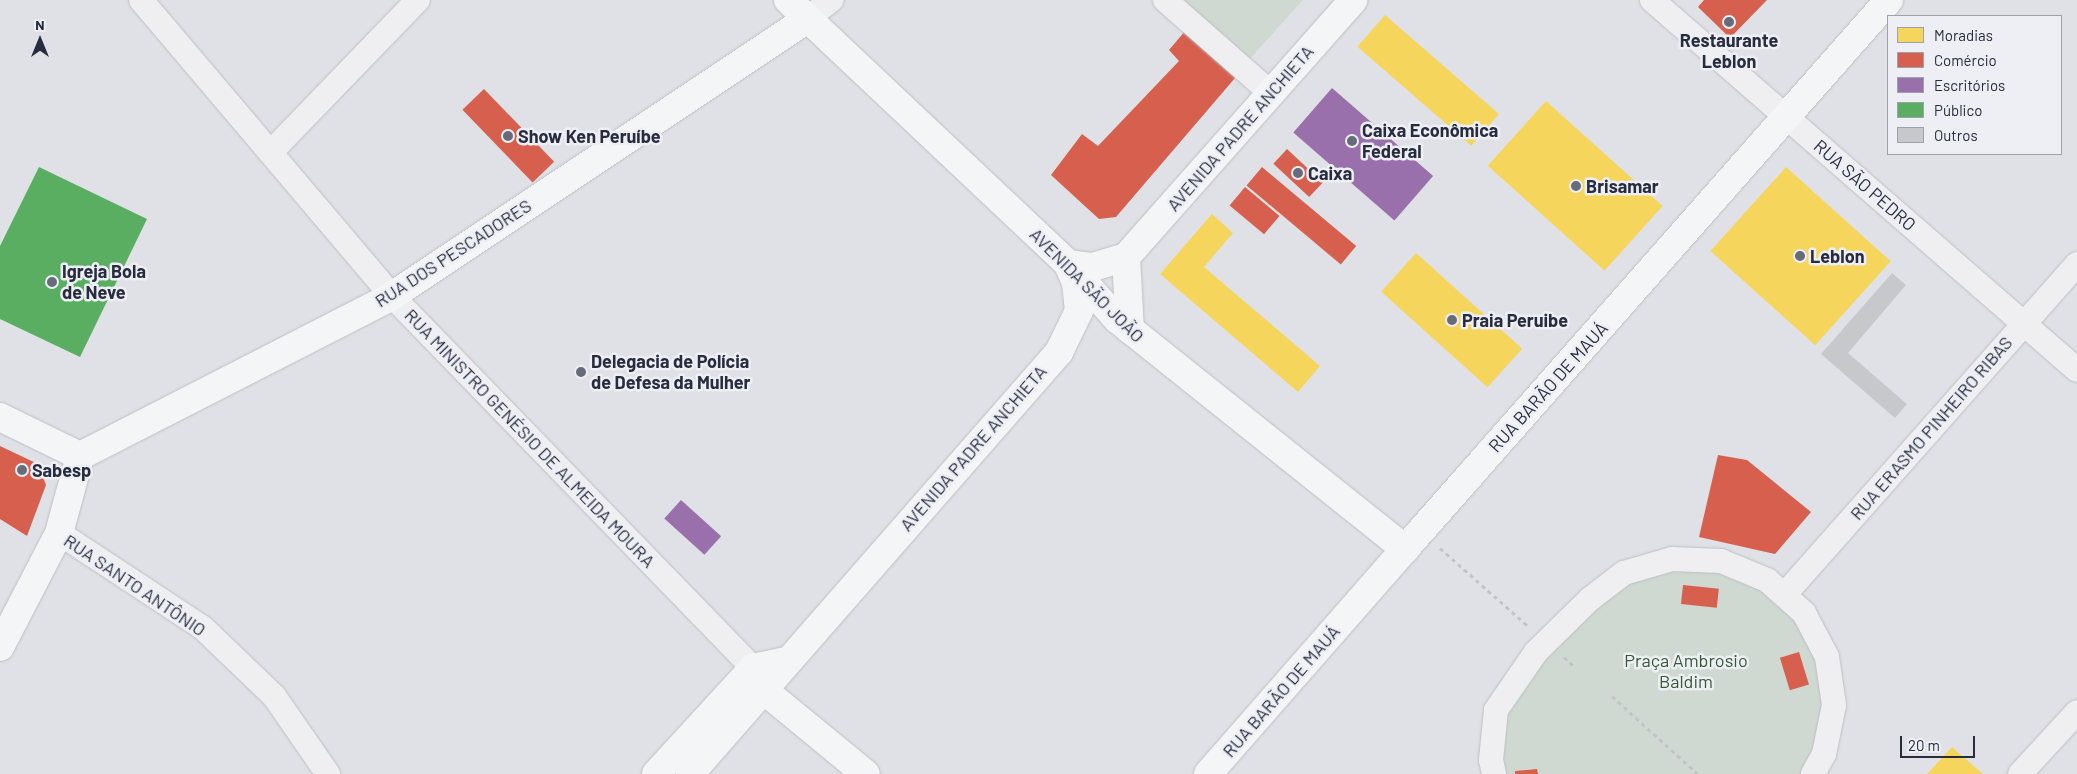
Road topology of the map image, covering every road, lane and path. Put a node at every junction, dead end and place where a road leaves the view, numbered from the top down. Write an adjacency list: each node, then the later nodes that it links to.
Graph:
1 (140, 0): 12 (street, RUA MINISTRO GENÉSIO DE ALMEIDA MOURA)
2 (418, 0): 12 (street)
3 (788, 0): 9 (main road, AVENIDA SÃO JOÃO)
4 (831, 0): 9 (street)
5 (1165, 0): 10 (street)
6 (1353, 0): 10 (main road, AVENIDA PADRE ANCHIETA)
7 (1652, 0): 11 (street, RUA SÃO PEDRO)
8 (1889, 0): 11 (main road, RUA BARÃO DE MAUÁ)
9 (807, 19): 14 (main road, AVENIDA SÃO JOÃO); 16 (main road, RUA DOS PESCADORES)
10 (1271, 92): 13 (main road, AVENIDA PADRE ANCHIETA)
11 (1787, 117): 17 (street, RUA SÃO PEDRO); 23 (main road, RUA BARÃO DE MAUÁ)
12 (272, 151): 16 (street, RUA MINISTRO GENÉSIO DE ALMEIDA MOURA)
13 (1126, 257): 14 (main road); 18 (main road)
14 (1068, 264): 18 (main road, AVENIDA SÃO JOÃO); 27 (main road, AVENIDA PADRE ANCHIETA)
15 (2077, 264): 17 (street, RUA ERASMO PINHEIRO RIBAS)
16 (392, 296): 21 (main road, RUA DOS PESCADORES); 29 (street, RUA MINISTRO GENÉSIO DE ALMEIDA MOURA)
17 (2024, 324): 19 (street, RUA SÃO PEDRO); 24 (street, RUA ERASMO PINHEIRO RIBAS)
18 (1130, 330): 23 (main road, AVENIDA SÃO JOÃO)
19 (2077, 370)
20 (0, 416): 21 (main road)
21 (80, 456): 22 (main road)
22 (59, 533): 26 (main road); 34 (street, RUA SANTO ANTÔNIO)
23 (1413, 540): 25 (path); 38 (main road, RUA BARÃO DE MAUÁ)
24 (1786, 593): 25 (street); 40 (street)
25 (1546, 642): 28 (path); 39 (street)
26 (0, 648)
27 (786, 661): 29 (main road); 30 (main road, AVENIDA PADRE ANCHIETA)
28 (1576, 667)
29 (753, 668): 30 (street, RUA MINISTRO GENÉSIO DE ALMEIDA MOURA); 35 (main road)
30 (766, 692): 36 (main road, AVENIDA PADRE ANCHIETA); 37 (main road)
31 (1612, 696): 33 (path)
32 (2077, 712): 41 (street)
33 (1697, 773)
34 (328, 774)
35 (656, 774)
36 (690, 774)
37 (866, 774)
38 (1208, 774)
39 (1494, 774)
40 (1813, 774)
41 (2020, 774)

